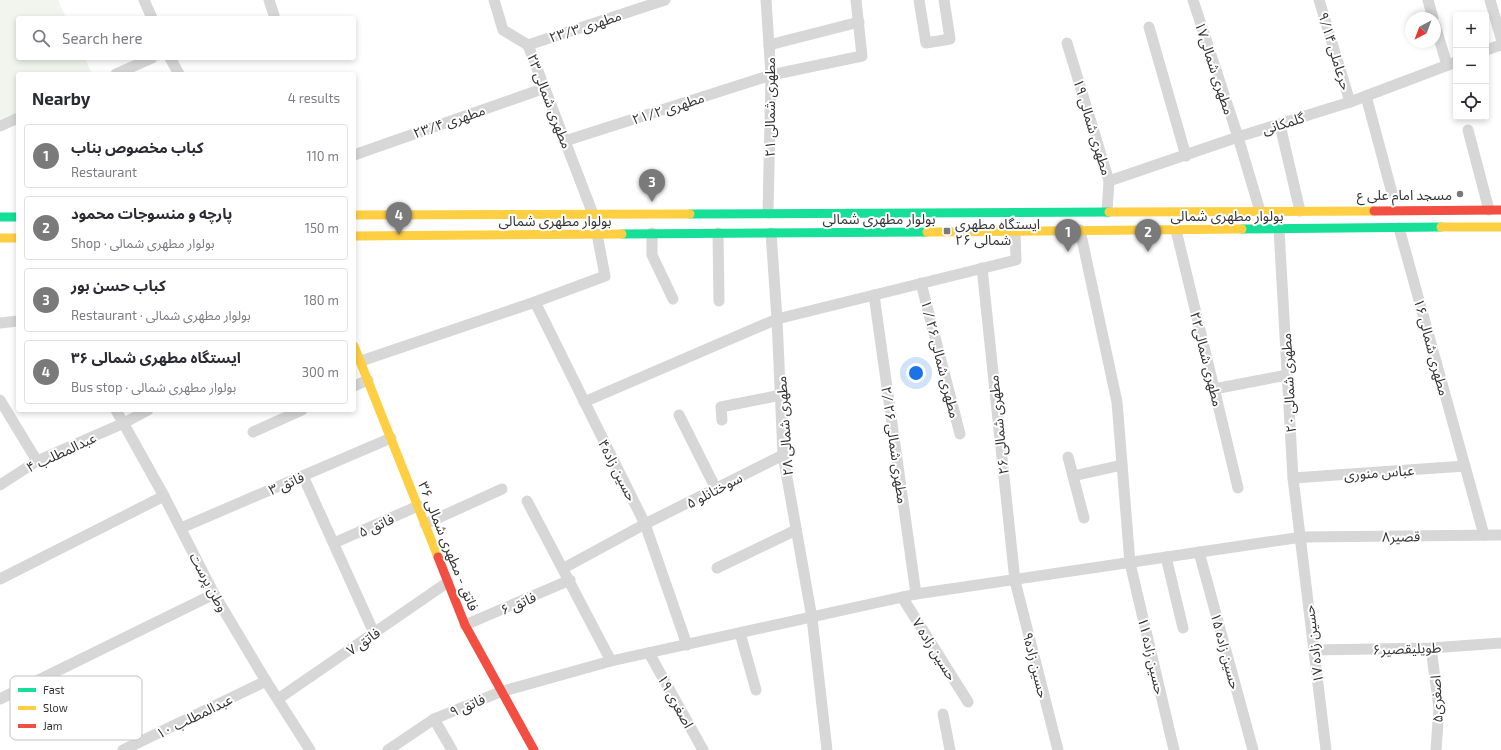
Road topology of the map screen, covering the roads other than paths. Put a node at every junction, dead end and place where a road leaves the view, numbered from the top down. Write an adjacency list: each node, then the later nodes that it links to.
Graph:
1 (144, 0): 16 (street)
2 (269, 0): 15 (street)
3 (494, 0): 22 (street, مطهری شمالی ۲۳)
4 (665, 0): 13 (street, مطهری ۲۳/۳)
5 (766, 0): 23 (street, مطهری شمالی ۲۱)
6 (856, 0): 17 (street)
7 (919, 0): 8 (street)
8 (944, 0)
9 (1193, 0): 39 (street, مطهری شمالی۱۷)
10 (1319, 0): 34 (street, حرعاملی ۹/۱۴)
11 (1428, 0): 14 (street)
12 (1490, 0): 20 (street)
13 (648, 3): 22 (street, مطهری ۲۳/۳)
14 (1431, 12)
15 (274, 15)
16 (151, 16)
17 (858, 22): 23 (street); 31 (street, مطهری ۲۱/۲)
18 (1149, 27): 42 (street)
19 (1441, 38): 28 (street)
20 (1501, 38)
21 (1067, 43): 43 (street, مطهری شمالی ۱۹)
22 (528, 45): 32 (street, مطهری شمالی ۲۳)
23 (769, 45): 31 (street, مطهری شمالی ۲۱)
24 (1501, 45): 25 (street)
25 (1489, 49)
26 (148, 60): 29 (street)
27 (171, 60): 30 (street)
28 (1452, 64): 33 (street, گلمکانی)
29 (120, 72)
30 (178, 72)
31 (771, 75): 40 (street, مطهری ۲۱/۲); 51 (street, مطهری شمالی ۲۱)
32 (545, 88): 40 (street, مطهری شمالی ۲۳); 41 (street, مطهری ۲۳/۴)
33 (1366, 96): 34 (street, گلمکانی); 44 (street)
34 (1350, 102): 36 (street, گلمکانی)
35 (16, 119): 37 (street)
36 (1280, 125): 39 (street, گلمکانی); 49 (street)
37 (0, 126)
38 (1468, 130): 46 (street)
39 (1238, 137): 42 (street, گلمکانی); 48 (street, مطهری شمالی۱۷)
40 (565, 141): 52 (street, مطهری شمالی ۲۳)
41 (356, 153)
42 (1186, 156): 43 (street, گلمکانی)
43 (1109, 181): 50 (street, مطهری شمالی ۱۹)
44 (1392, 193)
45 (1442, 210): 46 (main road, بولوار مطهری شمالی); 49 (main road, بولوار مطهری شمالی); 59 (main road)
46 (1489, 210): 47 (main road, بولوار مطهری شمالی)
47 (1501, 210)
48 (1260, 211): 49 (main road, بولوار مطهری شمالی); 50 (main road, بولوار مطهری شمالی)
49 (1300, 211)
50 (1107, 212): 51 (main road, بولوار مطهری شمالی)
51 (768, 213): 52 (main road, بولوار مطهری شمالی)
52 (593, 214): 56 (main road, بولوار مطهری شمالی)
53 (356, 215): 56 (main road, بولوار مطهری شمالی)
54 (0, 217): 55 (main road)
55 (16, 217)
56 (455, 225): 66 (main road, بولوار مطهری شمالی); 68 (main road, بولوار مطهری شمالی)
57 (1501, 227): 59 (main road, بولوار مطهری شمالی)
58 (1399, 228): 59 (main road, بولوار مطهری شمالی); 60 (main road, بولوار مطهری شمالی); 102 (street, مطهری شمالی ۱۶)
59 (1443, 228)
60 (1279, 229): 62 (main road, بولوار مطهری شمالی); 82 (street, مطهری شمالی ۲۰)
61 (1080, 230): 62 (main road, بولوار مطهری شمالی); 63 (main road, بولوار مطهری شمالی); 101 (street, حسین زاده ۱۱)
62 (1176, 230): 85 (street, مطهری شمالی۲۲)
63 (1015, 231): 65 (main road, بولوار مطهری شمالی); 71 (street)
64 (718, 233): 65 (main road, بولوار مطهری شمالی); 67 (main road, بولوار مطهری شمالی); 75 (street)
65 (771, 233): 77 (street, مطهری شمالی ۲۸)
66 (597, 234): 67 (main road, بولوار مطهری شمالی); 76 (street)
67 (652, 234): 74 (street)
68 (356, 236)
69 (0, 238): 70 (main road)
70 (16, 238)
71 (982, 268): 72 (street); 129 (street, مطهری شمالی ۲۶)
72 (921, 284): 73 (street); 96 (street, مطهری شمالی ۲۶ / ۱)
73 (874, 295): 77 (street); 132 (street, مطهری شمالی ۲۶ /۲)
74 (673, 299)
75 (719, 301)
76 (535, 302): 81 (street); 88 (street, حسین زاده۴)
77 (777, 319): 86 (street, مطهری شمالی ۲۸); 88 (street)
78 (16, 321): 79 (street)
79 (0, 323)
80 (356, 351): 81 (main road, فاتق - مطهری شمالی ۳۶)
81 (360, 361): 83 (main road, فاتق - مطهری شمالی ۳۶)
82 (1287, 375): 85 (street); 105 (street, مطهری شمالی ۲۰)
83 (368, 380): 84 (street); 97 (main road, فاتق - مطهری شمالی ۳۶)
84 (356, 385)
85 (1214, 389): 107 (street, مطهری شمالی۲۲)
86 (781, 395): 93 (street); 98 (street, مطهری شمالی ۲۸)
87 (0, 400): 100 (street)
88 (584, 402): 115 (street, حسین زاده۴)
89 (117, 412): 94 (street, وطن پرست)
90 (144, 412): 94 (street, عبدالمطلب ۴)
91 (298, 412): 95 (street)
92 (678, 415): 109 (street)
93 (722, 420)
94 (124, 423): 100 (street, عبدالمطلب ۴); 110 (street, وطن پرست)
95 (253, 432)
96 (960, 434)
97 (391, 438): 103 (street, فاتق ۳); 112 (main road, فاتق - مطهری شمالی ۳۶)
98 (783, 455): 109 (street, سوختانلو ۵); 117 (street, مطهری شمالی ۲۸)
99 (1068, 457): 104 (street)
100 (37, 461): 106 (street, عبدالمطلب ۴)
101 (1122, 465): 104 (street); 124 (street, حسین زاده ۱۱)
102 (1465, 466): 105 (street, عباس منوری); 118 (street, مطهری شمالی ۱۶)
103 (303, 476): 116 (street, فاتق ۳); 121 (street)
104 (1074, 476): 113 (street)
105 (1293, 478): 120 (street, مطهری شمالی ۲۰)
106 (0, 485)
107 (1238, 488)
108 (502, 489): 114 (street)
109 (716, 489): 115 (street, سوختانلو ۵)
110 (164, 496): 116 (street, وطن پرست); 127 (street)
111 (527, 501): 125 (street)
112 (418, 506): 114 (main road, فاتق - مطهری شمالی ۳۶); 121 (street, فاتق ۵)
113 (1084, 518)
114 (425, 524): 130 (main road, فاتق - مطهری شمالی ۳۶)
115 (646, 524): 125 (street, سوختانلو ۵); 140 (street, حسین زاده۴)
116 (181, 528): 131 (street, وطن پرست)
117 (796, 530): 126 (street); 134 (street, مطهری شمالی ۲۸)
118 (1484, 535): 119 (street, قصیر۸); 120 (street, قصیر۸)
119 (1501, 535)
120 (1302, 537): 122 (street, قصیر۸); 142 (street, حسین زاده ۱۷)
121 (334, 543): 137 (street)
122 (1199, 552): 123 (street, قصیر۸); 165 (street, حسین زاده ۱۵)
123 (1166, 557): 124 (street, قصیر۸); 136 (street)
124 (1130, 563): 129 (street, قصیر۸); 164 (street, حسین زاده ۱۱)
125 (564, 568): 128 (street)
126 (717, 568)
127 (0, 579)
128 (570, 580): 135 (street, فاتق ۶); 144 (street)
129 (1015, 581): 132 (street, قصیر۸); 163 (street, حسین زاده۹)
130 (448, 582): 135 (main road, فاتق - مطهری شمالی ۳۶); 137 (street, فاتق ۷)
131 (214, 594): 145 (street); 146 (street, وطن پرست)
132 (916, 594): 133 (street, قصیر۸)
133 (902, 597): 134 (street, فاتق ۹); 152 (street, حسین زاده ۷)
134 (812, 618): 138 (street, فاتق ۹); 161 (street, مطهری شمالی ۲۸)
135 (465, 625): 148 (main road, فاتق - مطهری شمالی ۳۶)
136 (1183, 628)
137 (374, 633): 151 (street, فاتق ۷)
138 (740, 633): 140 (street, فاتق ۹); 147 (street)
139 (1501, 643): 141 (street, طویلیقصیر۶)
140 (687, 645): 143 (street, فاتق ۹)
141 (1432, 648): 142 (street, طویلیقصیر۶); 167 (street, اصغری۵)
142 (1313, 650): 166 (street, حسین زاده ۱۷)
143 (649, 653): 144 (street, فاتق ۹); 160 (street, اصغری ۱۹)
144 (611, 661): 148 (street, فاتق ۹)
145 (47, 676)
146 (266, 681): 151 (street, وطن پرست); 155 (street, عبدالمطلب ۱۰)
147 (756, 690)
148 (500, 692): 154 (street, فاتق ۹); 159 (main road, فاتق - مطهری شمالی ۳۶)
149 (10, 694): 150 (street)
150 (0, 699)
151 (278, 699): 156 (street, وطن پرست)
152 (968, 702)
153 (943, 714): 162 (street)
154 (434, 719): 157 (street, فاتق ۹); 158 (street, فاتق ۹)
155 (123, 750)
156 (310, 750)
157 (388, 750)
158 (452, 750)
159 (534, 750)
160 (703, 750)
161 (827, 750)
162 (950, 750)
163 (1058, 750)
164 (1174, 750)
165 (1253, 750)
166 (1326, 750)
167 (1436, 750)

